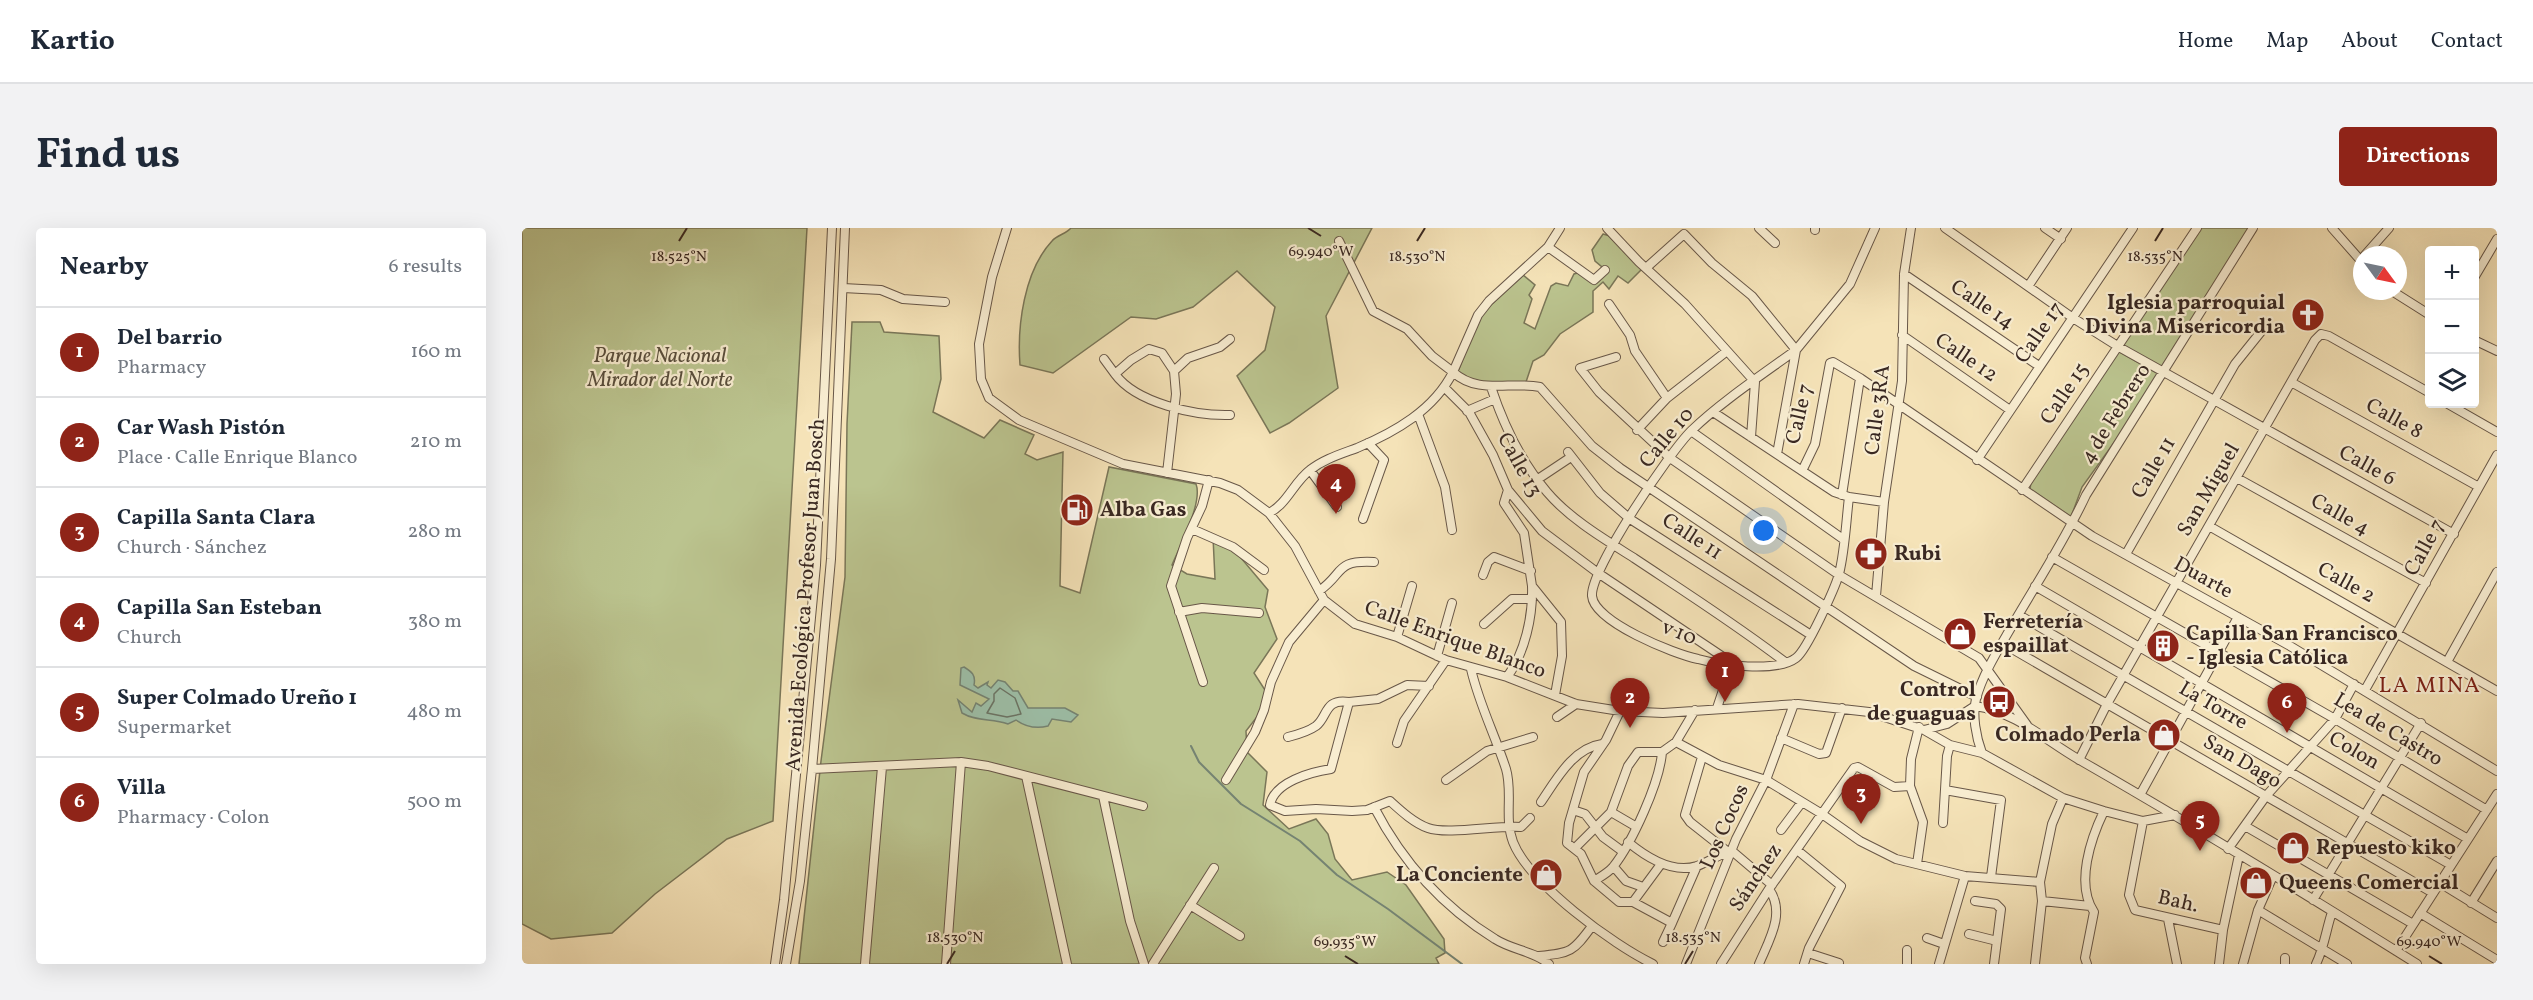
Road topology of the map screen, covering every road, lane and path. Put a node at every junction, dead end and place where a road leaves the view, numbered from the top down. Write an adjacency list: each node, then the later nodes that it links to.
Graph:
1 (832, 228): 270 (street, Avenida Ecológica Profesor Juan Bosch)
2 (845, 228): 29 (street, Avenida Ecológica Profesor Juan Bosch)
3 (1007, 228): 80 (street, Calle Enrique Blanco)
4 (1560, 228): 22 (street)
5 (1607, 228): 24 (street)
6 (1759, 228): 20 (street)
7 (1875, 228): 40 (street, Calle 10)
8 (1911, 228): 27 (street, Calle 3RA)
9 (1946, 228): 28 (street, Calle 6)
10 (2045, 228): 17 (street)
11 (2067, 228): 17 (street)
12 (2133, 228): 34 (street, Calle 17)
13 (2197, 228): 39 (street, Calle 15)
14 (2332, 228): 23 (street)
15 (2389, 228): 21 (street)
16 (2252, 231): 49 (street, 4 de Febrero)
17 (2061, 238): 28 (street)
18 (2497, 239): 26 (street)
19 (1339, 241): 48 (street)
20 (1775, 243)
21 (2373, 246)
22 (1548, 247): 25 (street); 48 (street)
23 (2353, 250)
24 (1646, 268): 40 (street); 41 (street)
25 (1605, 270)
26 (2479, 271)
27 (1904, 274): 36 (street, Calle 3RA); 46 (street, Calle 14)
28 (2029, 285): 34 (street, Calle 6)
29 (843, 288): 31 (street); 181 (street, Avenida Ecológica Profesor Juan Bosch)
30 (2406, 300): 33 (street)
31 (945, 302)
32 (1610, 304): 57 (street)
33 (2425, 312)
34 (2073, 318): 39 (street, Calle 6); 46 (street, Calle 17)
35 (2268, 324): 59 (street, Calle 11)
36 (1902, 335): 60 (street, Calle 3RA); 63 (street, Calle 12)
37 (1230, 339): 47 (street)
38 (2479, 342): 42 (street)
39 (2119, 346): 49 (street, Calle 6); 87 (street, Calle 15)
40 (1796, 350): 52 (street, Calle 10); 74 (street)
41 (1727, 351): 52 (street); 57 (street)
42 (2497, 351)
43 (1616, 357): 68 (street)
44 (1104, 358): 50 (street)
45 (1830, 363): 51 (street, Duarte); 79 (street, Calle 7)
46 (2039, 366): 63 (street, Calle 17)
47 (1174, 371): 50 (street); 61 (street)
48 (1453, 372): 54 (street); 55 (street)
49 (2164, 373): 59 (street, Calle 6); 94 (street, 4 de Febrero)
50 (1115, 374): 61 (street)
51 (1860, 378): 60 (street, Duarte); 88 (street)
52 (1755, 382): 65 (street, Calle 10); 72 (street)
53 (2291, 382): 56 (street, San Miguel); 69 (street, San Miguel); 85 (street, Calle 8)
54 (1491, 387): 58 (street); 84 (street)
55 (1445, 388): 64 (street, Calle 13); 66 (street)
56 (2425, 390)
57 (1667, 398): 68 (street)
58 (1495, 399): 64 (street); 82 (street)
59 (2213, 401): 69 (street, Calle 6); 101 (street, Calle 11)
60 (1899, 405): 77 (street, Duarte); 89 (street, Calle 3RA)
61 (1174, 408): 67 (street); 80 (street)
62 (2455, 408): 71 (street)
63 (2010, 410): 77 (street, Calle 17)
64 (1467, 411): 86 (street, Calle 13)
65 (1713, 412): 70 (street, Calle 10); 72 (street)
66 (1418, 414): 73 (street); 97 (street)
67 (1230, 415)
68 (1637, 430): 76 (street)
69 (2264, 430): 81 (street, San Miguel); 98 (street, Calle 6)
70 (1691, 431): 76 (street, Calle 10); 99 (street)
71 (2497, 432)
72 (1751, 436): 74 (street)
73 (1368, 443): 78 (street); 92 (street)
74 (1777, 454): 79 (street)
75 (2497, 455): 85 (street, Calle 7)
76 (1670, 458): 84 (street, Calle 10); 109 (street)
77 (1977, 460): 87 (street, Duarte)
78 (1310, 470): 90 (street); 91 (street)
79 (1802, 471): 88 (street)
80 (1167, 473): 83 (street, Calle Enrique Blanco)
81 (2237, 478): 95 (street, San Miguel); 110 (street, Calle 4)
82 (1538, 479): 93 (street, Calle 11); 100 (street)
83 (1209, 480): 91 (street, Calle Enrique Blanco); 96 (street)
84 (1650, 487): 93 (street, Calle 10); 120 (street)
85 (2479, 487): 98 (street, Calle 7)
86 (1508, 490): 105 (street); 107 (street, Calle 13)
87 (2022, 490): 94 (street, Duarte)
88 (1845, 496): 89 (street); 99 (street)
89 (1884, 502): 116 (street, Calle 3RA)
90 (1337, 507)
91 (1269, 513): 115 (street, Calle Enrique Blanco)
92 (1363, 519)
93 (1630, 519): 100 (street, Calle 10); 128 (street, Calle 11)
94 (2073, 524): 101 (street, Duarte); 102 (street, 4 de Febrero)
95 (2209, 526): 111 (street, San Miguel); 127 (street, Calle 2)
96 (1192, 529): 104 (street); 121 (street)
97 (1452, 530)
98 (2454, 534): 110 (street, Calle 7)
99 (1844, 538): 109 (street)
100 (1614, 545): 107 (street, v 10); 135 (street)
101 (2126, 554): 111 (street, Duarte)
102 (2052, 557): 114 (street, 4 de Febrero); 125 (street, Lea de Castro)
103 (1374, 562): 115 (street)
104 (1264, 570)
105 (1531, 571): 108 (street); 113 (street)
106 (2497, 572): 136 (street)
107 (1598, 573): 137 (street, Calle 13); 137 (street, v 10)
108 (1483, 575)
109 (1839, 575): 116 (street); 120 (street)
110 (2426, 583): 127 (street, Calle 7)
111 (2176, 584): 124 (street, Duarte); 125 (street, San Miguel)
112 (1412, 586): 129 (street)
113 (1532, 586): 117 (street); 148 (street)
114 (2035, 586): 123 (street, 4 de Febrero); 131 (street, Colon)
115 (1319, 591): 118 (street, Calle Enrique Blanco)
116 (1876, 596): 138 (street)
117 (1532, 599): 126 (street); 141 (street)
118 (1324, 600): 129 (street, Calle Enrique Blanco); 185 (street)
119 (1452, 603): 133 (street)
120 (1824, 607): 128 (street); 150 (street)
121 (1179, 612): 122 (street); 142 (street)
122 (1259, 613)
123 (2019, 615): 130 (street, 4 de Febrero); 140 (street, La Torre)
124 (2238, 617): 132 (street); 144 (street, Duarte)
125 (2157, 618): 131 (street, San Miguel); 132 (street, Lea de Castro)
126 (1484, 624)
127 (2398, 633): 136 (street, Calle 2); 147 (street, Calle 7)
128 (1811, 634): 135 (street)
129 (1397, 637): 133 (street, Calle Enrique Blanco)
130 (2002, 643): 138 (street, 4 de Febrero); 153 (street, San Dago)
131 (2140, 647): 140 (street, San Miguel); 143 (street, Colon)
132 (2218, 653): 143 (street); 160 (street, Lea de Castro)
133 (1437, 656): 134 (street, Calle Enrique Blanco)
134 (1446, 660): 139 (street, Calle Enrique Blanco); 145 (street)
135 (1785, 662): 137 (street, v 10)
136 (2447, 662): 146 (street, Calle 2)
137 (1732, 663): 154 (street)
138 (1989, 668): 150 (street, 4 de Febrero); 162 (street)
139 (1471, 669): 141 (street, Calle Enrique Blanco); 172 (street)
140 (2124, 676): 153 (street, San Miguel); 158 (street, La Torre)
141 (1507, 677): 148 (street, Calle Enrique Blanco)
142 (1203, 682)
143 (2201, 683): 158 (street); 173 (street, Colon)
144 (2354, 684): 147 (street, Duarte); 160 (street)
145 (1429, 686): 149 (street); 169 (street)
146 (2496, 689)
147 (2365, 690): 161 (street, Duarte)
148 (1555, 695): 151 (street, Calle Enrique Blanco)
149 (1349, 702): 164 (street); 199 (street)
150 (1976, 702): 162 (street); 163 (street); 175 (street)
151 (1576, 704): 157 (street, Calle Enrique Blanco); 159 (street)
152 (1794, 704): 154 (street, Calle Enrique Blanco); 155 (street, Calle Enrique Blanco); 166 (street, Los Cocos)
153 (2107, 704): 167 (street, San Dago); 178 (street, San Miguel)
154 (1717, 708): 156 (street, Calle Enrique Blanco)
155 (1842, 708): 163 (street, Calle Enrique Blanco); 166 (street)
156 (1695, 710): 157 (street, Calle Enrique Blanco); 168 (street)
157 (1620, 711): 170 (street)
158 (2185, 711): 167 (street); 182 (street, La Torre)
159 (1557, 717)
160 (2335, 719): 173 (street); 177 (street, Lea de Castro)
161 (2421, 723): 177 (street); 183 (street, Duarte)
162 (2027, 725): 178 (street)
163 (1921, 728): 171 (street, Calle Enrique Blanco); 188 (street)
164 (1288, 737)
165 (1533, 737): 172 (street)
166 (1781, 738): 187 (street, Los Cocos)
167 (2171, 741): 192 (street); 194 (street, San Dago)
168 (1676, 742): 174 (street); 176 (street)
169 (1397, 743)
170 (1602, 744): 196 (street); 200 (street)
171 (1950, 745): 175 (street, Calle Enrique Blanco); 190 (street)
172 (1496, 747): 186 (street); 210 (street)
173 (2310, 747): 182 (street); 189 (street, Colon)
174 (1662, 752): 202 (street); 211 (street)
175 (1982, 753): 195 (street, Calle Enrique Blanco)
176 (1702, 757): 187 (street); 222 (street)
177 (2398, 758): 189 (street); 201 (street, Lea de Castro)
178 (2079, 760): 192 (street)
179 (961, 762): 180 (street); 184 (street); 273 (street)
180 (882, 767): 181 (street); 272 (street)
181 (812, 768): 271 (street, Avenida Ecológica Profesor Juan Bosch)
182 (2287, 770): 194 (street); 206 (street, La Torre)
183 (2497, 771)
184 (1026, 776): 193 (street); 274 (street)
185 (1226, 780)
186 (1446, 780)
187 (1766, 780): 197 (street); 222 (street, Los Cocos)
188 (1910, 786): 204 (street, Sánchez); 226 (street)
189 (2380, 788): 206 (street); 215 (street, Colon)
190 (1945, 790): 209 (street); 233 (street)
191 (2497, 794): 201 (street)
192 (2140, 795): 205 (street)
193 (1103, 796): 198 (street); 275 (street)
194 (2266, 796): 212 (street); 217 (street, San Dago)
195 (2063, 798): 203 (street, Calle Enrique Blanco); 236 (street)
196 (1541, 802)
197 (1802, 802): 204 (street); 214 (street)
198 (1143, 806)
199 (1374, 807): 210 (street); 267 (street)
200 (1573, 810): 213 (street); 218 (street)
201 (2487, 810): 215 (street)
202 (1611, 812): 211 (street); 213 (street)
203 (2104, 812): 208 (street, Calle Enrique Blanco); 247 (street)
204 (1822, 814): 220 (street, Sánchez); 226 (street)
205 (2175, 815): 208 (street); 219 (street)
206 (2364, 815): 217 (street); 227 (street, La Torre)
207 (1530, 818): 210 (street)
208 (2143, 822): 252 (street, Bah.)
209 (1943, 824)
210 (1509, 825): 255 (street)
211 (1635, 826): 216 (street)
212 (2245, 826): 219 (street); 231 (street)
213 (1597, 828): 218 (street); 221 (street)
214 (1781, 830)
215 (2468, 839): 227 (street)
216 (1628, 842): 221 (street); 225 (street)
217 (2347, 843): 231 (street); 240 (street, San Dago)
218 (1575, 848): 235 (street)
219 (2228, 849): 223 (street)
220 (1797, 850): 239 (street, Sánchez); 266 (street)
221 (1622, 851): 229 (street)
222 (1730, 852): 228 (street); 239 (street); 279 (street, Los Cocos)
223 (2239, 855): 234 (street); 256 (street)
224 (2497, 861): 245 (street)
225 (1661, 864): 228 (street); 238 (street)
226 (1917, 864): 232 (street)
227 (2451, 865): 237 (street)
228 (1697, 866): 253 (street)
229 (1614, 867): 235 (street); 238 (street)
230 (1214, 868): 246 (street)
231 (2328, 874): 241 (street); 254 (street)
232 (1965, 876): 233 (street); 262 (street)
233 (1991, 876): 236 (street)
234 (2273, 876): 241 (street); 248 (street)
235 (1594, 881): 244 (street)
236 (2040, 882): 242 (street)
237 (2440, 883): 240 (street); 245 (street)
238 (1642, 886): 244 (street)
239 (1771, 887): 280 (street, Sánchez); 281 (street)
240 (2433, 893): 250 (street)
241 (2313, 900): 249 (street)
242 (2042, 901): 247 (street); 286 (street)
243 (1976, 902): 260 (street)
244 (1630, 903): 253 (street)
245 (2471, 903): 251 (street)
246 (1190, 905): 258 (street); 276 (street)
247 (2090, 906): 287 (street)
248 (2258, 910): 264 (street); 290 (street)
249 (2332, 912): 264 (street); 265 (street)
250 (2420, 913): 254 (street); 268 (street)
251 (2497, 918)
252 (2168, 920): 256 (street, Bah.); 288 (street)
253 (1672, 923): 261 (street)
254 (2413, 924): 265 (street)
255 (1592, 926): 267 (street); 278 (street)
256 (2223, 930): 289 (street)
257 (1969, 934): 260 (street)
258 (1240, 936)
259 (1927, 939): 262 (street)
260 (1997, 941): 285 (street)
261 (1663, 942)
262 (1944, 944): 284 (street)
263 (1907, 950): 283 (street)
264 (2323, 950): 291 (street); 292 (street)
265 (2396, 951): 293 (street)
266 (1808, 953): 269 (street); 282 (street)
267 (1539, 956): 277 (street)
268 (2497, 960)
269 (1839, 963)
270 (775, 964)
271 (786, 964)
272 (865, 964)
273 (946, 964)
274 (1067, 964)
275 (1144, 964)
276 (1153, 964)
277 (1549, 964)
278 (1653, 964)
279 (1686, 964)
280 (1721, 964)
281 (1759, 964)
282 (1804, 964)
283 (1907, 964)
284 (1939, 964)
285 (1994, 964)
286 (2036, 964)
287 (2087, 964)
288 (2177, 964)
289 (2219, 964)
290 (2242, 964)
291 (2316, 964)
292 (2347, 964)
293 (2417, 964)

